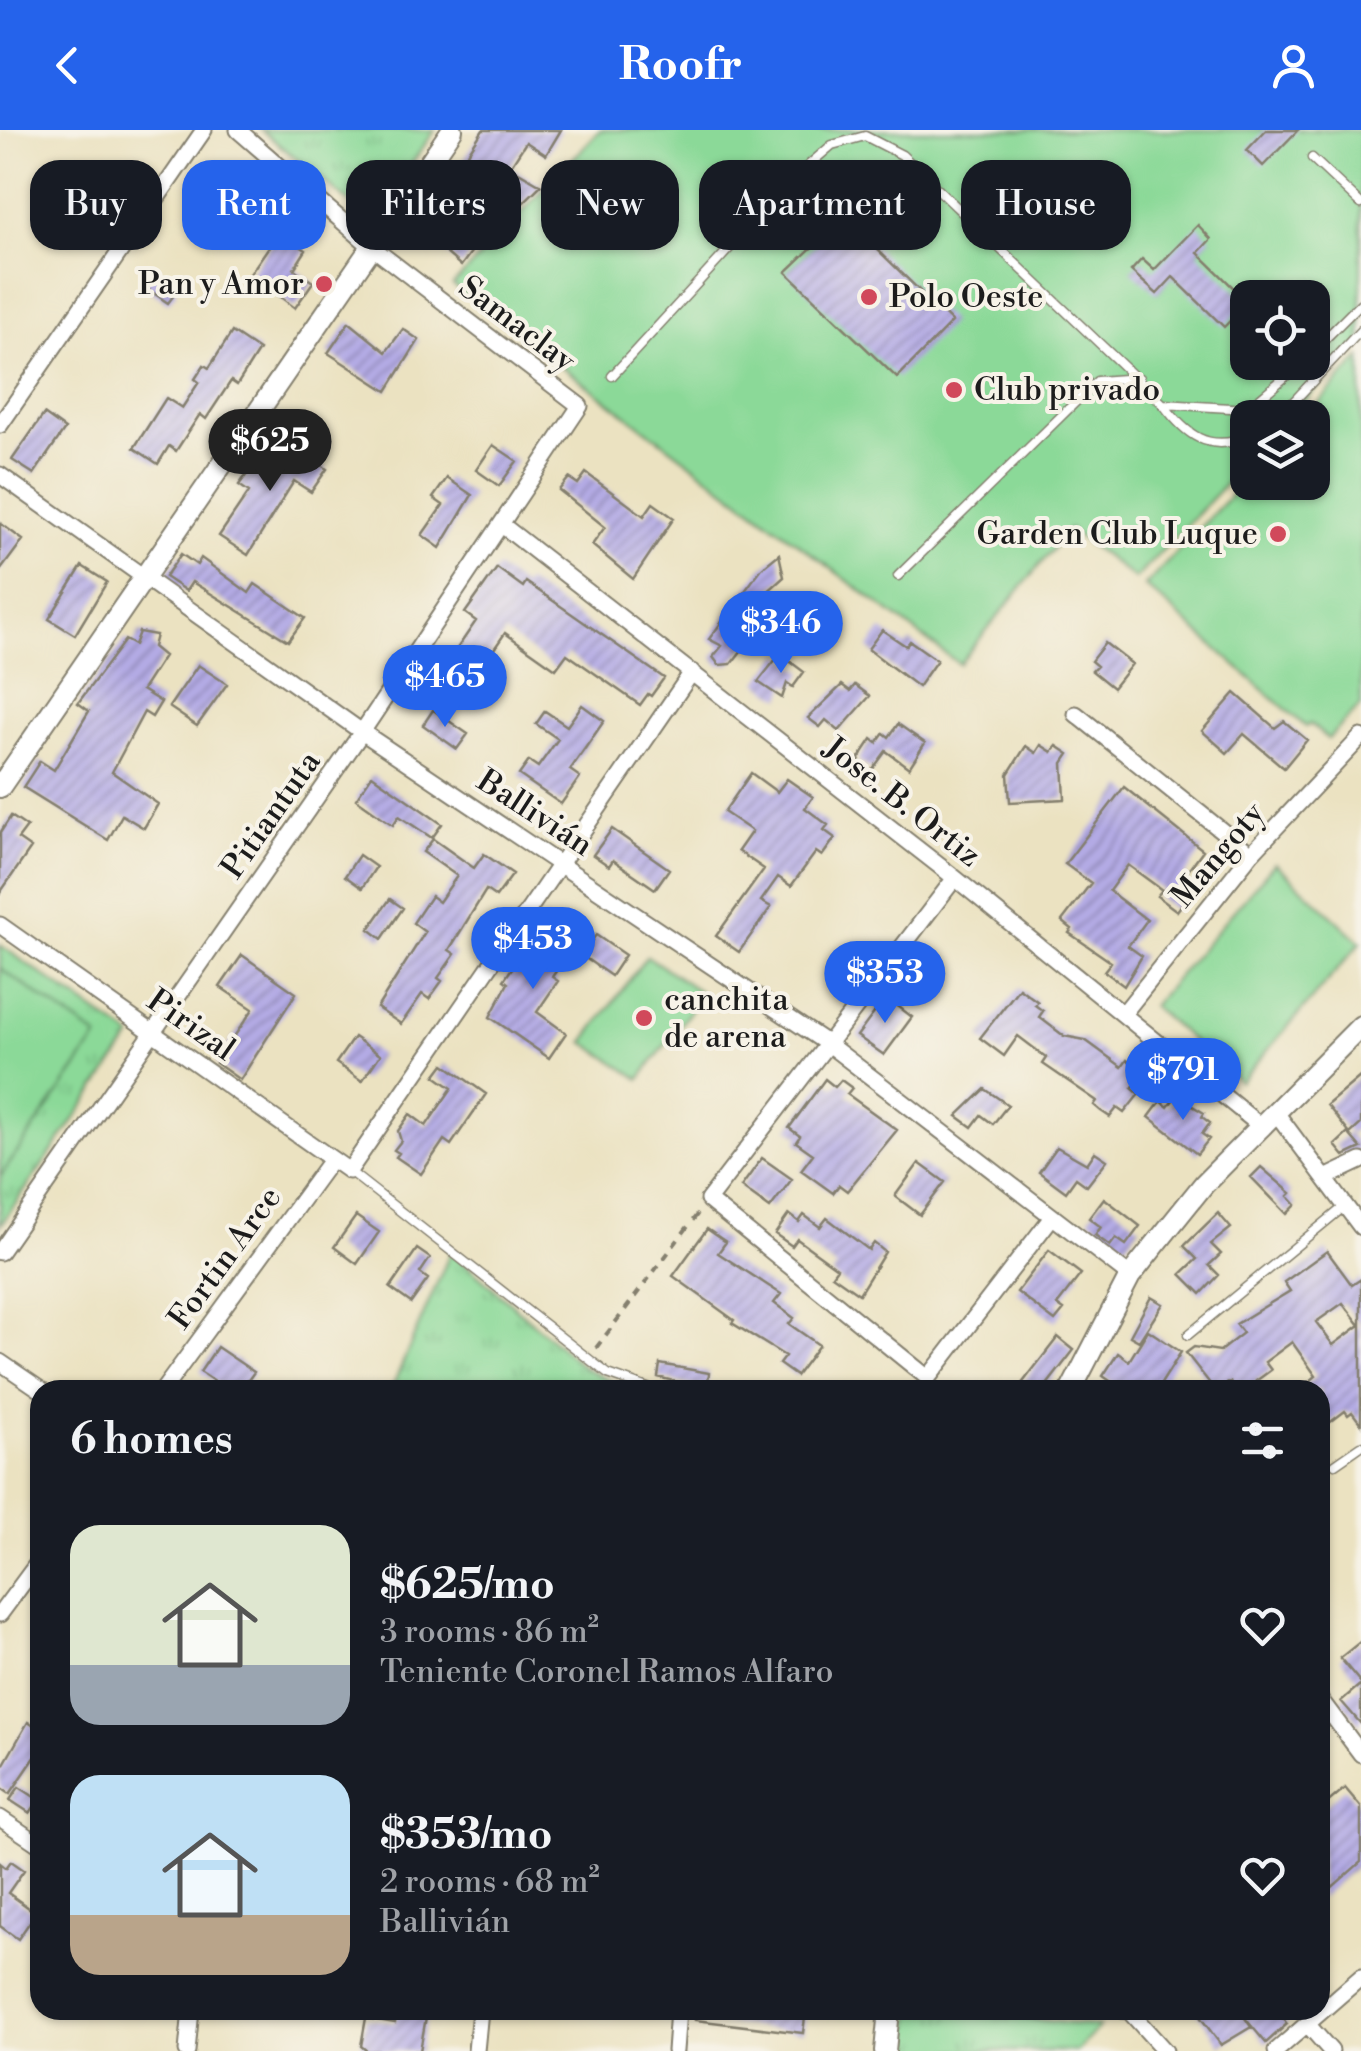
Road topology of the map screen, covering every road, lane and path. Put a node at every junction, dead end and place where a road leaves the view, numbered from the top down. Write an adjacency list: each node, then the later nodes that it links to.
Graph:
1 (204, 130): 19 (street)
2 (238, 130): 7 (street, Samaclay)
3 (452, 130): 5 (street)
4 (1312, 158): 6 (lane)
5 (432, 160)
6 (1361, 204)
7 (346, 224)
8 (372, 250): 24 (street)
9 (376, 250): 18 (street, Samaclay)
10 (1361, 303): 12 (lane)
11 (1361, 330): 16 (lane)
12 (1330, 334)
13 (612, 376): 14 (lane)
14 (1139, 378): 17 (lane); 23 (lane)
15 (1281, 380): 17 (lane)
16 (1295, 400)
17 (1163, 404): 20 (lane)
18 (580, 406): 22 (street, Pitiantuta)
19 (0, 425)
20 (1230, 442)
21 (0, 475): 24 (street, Ballivián)
22 (502, 525): 25 (street, Jose. B. Ortiz); 27 (street, Pitiantuta)
23 (898, 576)
24 (143, 579): 27 (street, Ballivián); 29 (street)
25 (692, 672): 31 (street); 32 (street, Jose. B. Ortiz)
26 (1076, 714): 30 (street)
27 (362, 732): 31 (street, Ballivián); 36 (street, Pitiantuta)
28 (1361, 737): 30 (street, Mangoty)
29 (0, 787)
30 (1251, 854): 34 (street, Mangoty)
31 (558, 860): 37 (street, Ballivián); 41 (street)
32 (955, 878): 34 (street, Jose. B. Ortiz); 37 (street)
33 (0, 925): 36 (street, Pirizal)
34 (1124, 1014): 38 (street, Jose. B. Ortiz)
35 (1361, 1026): 38 (street)
36 (154, 1032): 39 (street, Pirizal); 47 (street, Pitiantuta)
37 (828, 1044): 43 (street); 45 (street, Ballivián)
38 (1270, 1121): 42 (street, Jose. B. Ortiz); 48 (street)
39 (331, 1160): 41 (street, Pirizal); 52 (street, Fortin Arce)
40 (1361, 1161): 42 (street)
41 (350, 1170): 50 (lane)
42 (1325, 1178): 44 (street, Jose. B. Ortiz)
43 (708, 1200): 45 (street); 50 (path)
44 (1345, 1206): 46 (street, Jose. B. Ortiz); 49 (lane)
45 (1052, 1218): 48 (street, Ballivián)
46 (1361, 1227)
47 (0, 1252)
48 (1130, 1276): 54 (street)
49 (1188, 1335)
50 (588, 1358): 53 (lane)
51 (0, 1362): 55 (street)
52 (170, 1380)
53 (620, 1380)
54 (1076, 1380)
55 (30, 1382)
56 (1361, 1446): 57 (lane)
57 (1335, 1464)
58 (30, 1574): 59 (street)
59 (0, 1614)
60 (1330, 1712): 61 (street)
61 (1361, 1754)
62 (0, 1818): 63 (street)
63 (30, 1838)
64 (1361, 1978): 65 (street)
65 (1330, 2005)
66 (190, 2020): 73 (street)
67 (479, 2020): 74 (street)
68 (677, 2020): 75 (street)
69 (889, 2020): 76 (street)
70 (1138, 2020): 77 (street)
71 (1313, 2020): 72 (street)
72 (1308, 2024): 78 (street); 79 (street)
73 (187, 2051)
74 (476, 2051)
75 (675, 2051)
76 (885, 2051)
77 (1164, 2051)
78 (1276, 2051)
79 (1331, 2051)

